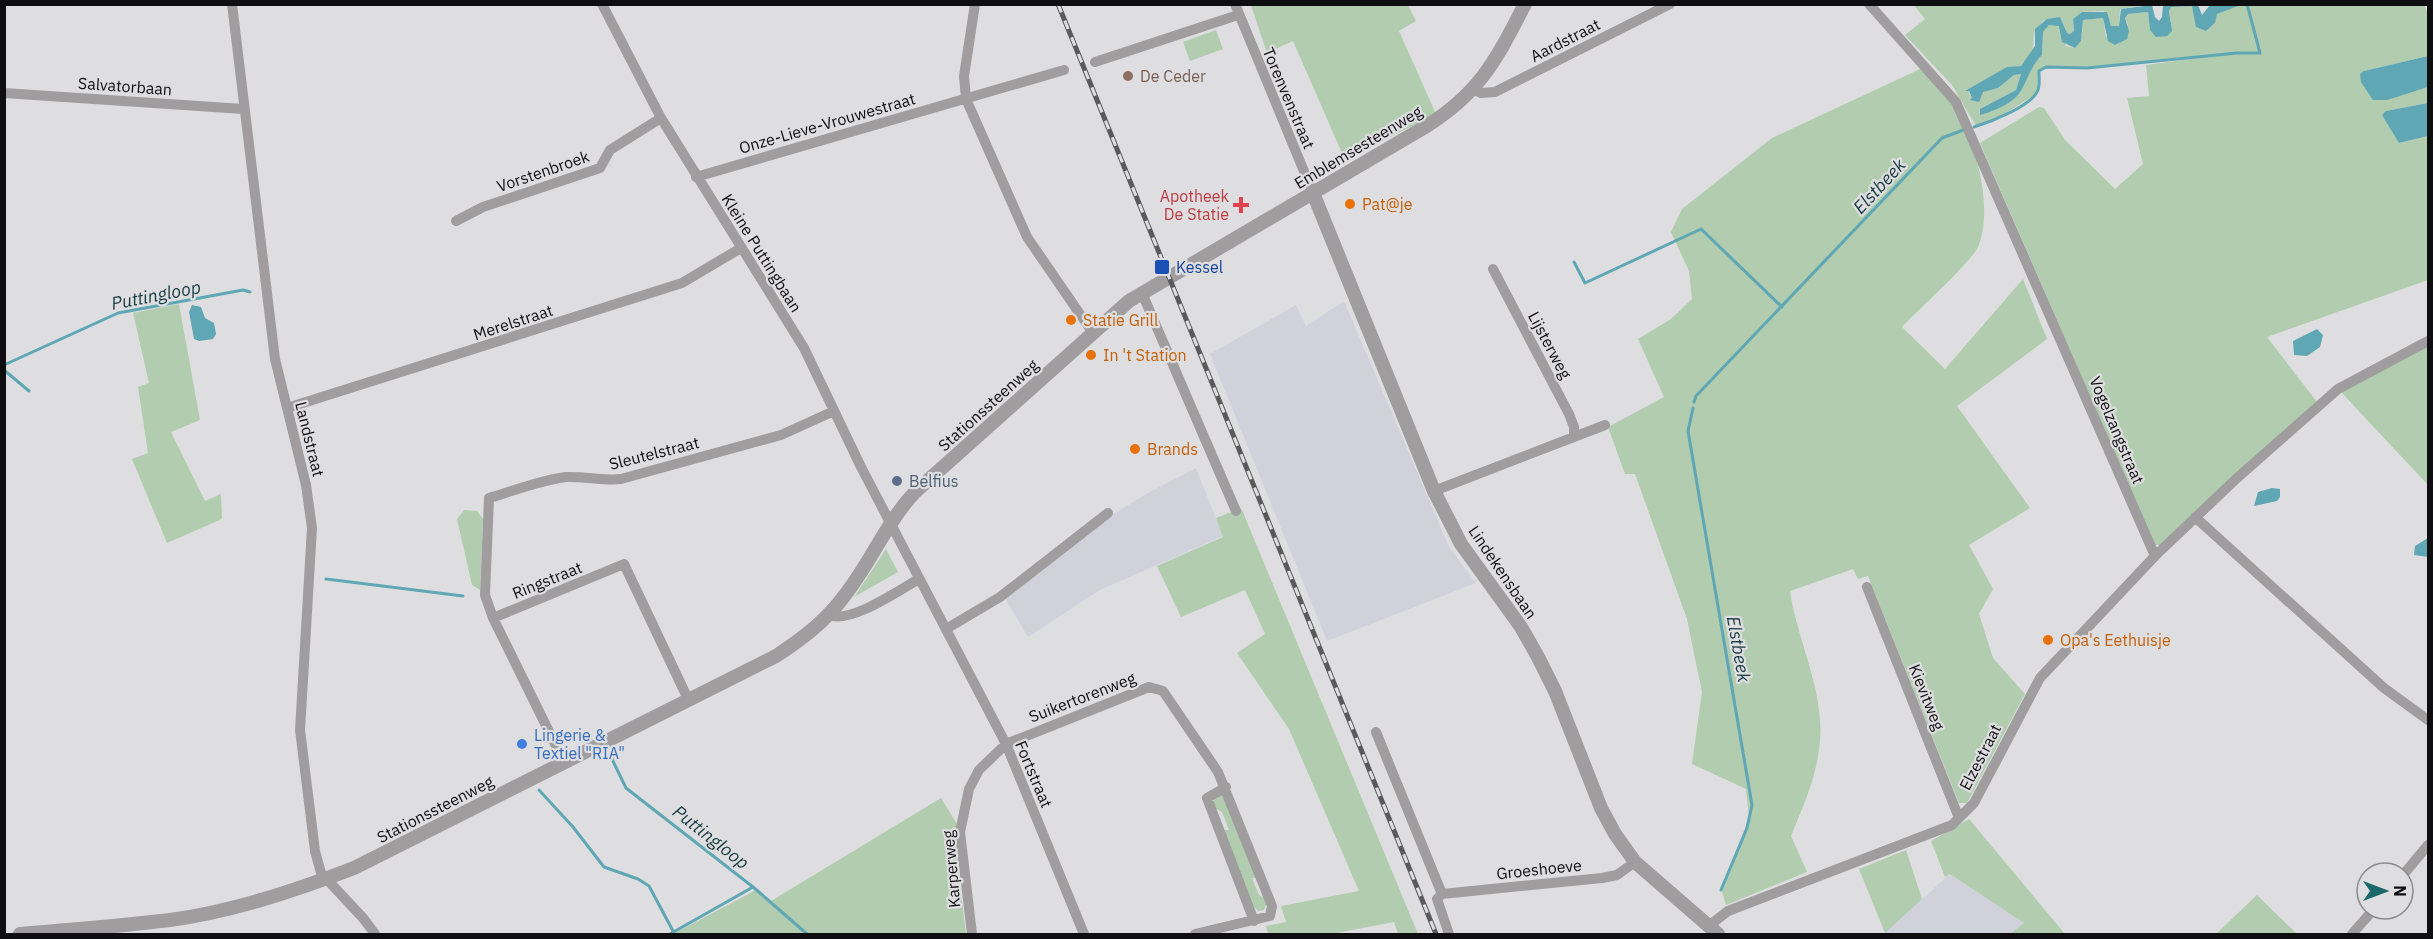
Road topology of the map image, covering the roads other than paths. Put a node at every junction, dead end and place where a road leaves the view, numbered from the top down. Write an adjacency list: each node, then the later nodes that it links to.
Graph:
1 (232, 4): 13 (street, Landstraat)
2 (602, 4): 14 (street, Kleine Puttingbaan)
3 (975, 4): 12 (street)
4 (1525, 4): 10 (street, Emblemsesteenweg)
5 (1670, 4): 10 (street, Aardstraat)
6 (1869, 4): 33 (street, Vogelzangstraat)
7 (1236, 10): 8 (street, Torenvenstraat); 16 (street, Torenvenstraat)
8 (1095, 62)
9 (1064, 70): 12 (street, Onze-Lieve-Vrouwestraat)
10 (1473, 89): 16 (street, Emblemsesteenweg)
11 (4, 93): 13 (street, Salvatorbaan)
12 (966, 99): 15 (street, Onze-Lieve-Vrouwestraat); 22 (street)
13 (243, 109): 24 (street, Landstraat)
14 (661, 118): 15 (street, Kleine Puttingbaan); 17 (street, Vorstenbroek)
15 (696, 177): 18 (street, Kleine Puttingbaan)
16 (1313, 192): 20 (street, Emblemsesteenweg); 28 (street, Lindekensbaan)
17 (456, 220)
18 (741, 248): 24 (street, Merelstraat); 25 (street, Kleine Puttingbaan)
19 (1493, 269): 27 (street, Lijsterweg)
20 (1169, 277): 21 (street, Stationssteenweg)
21 (1142, 293): 22 (street, Stationssteenweg); 29 (street)
22 (1093, 333): 32 (street, Stationssteenweg)
23 (2428, 341): 31 (street)
24 (286, 408): 49 (street, Landstraat)
25 (834, 411): 32 (street, Kleine Puttingbaan); 37 (street, Sleutelstraat)
26 (1605, 425): 27 (street)
27 (1574, 437): 28 (street)
28 (1434, 491): 48 (street, Lindekensbaan)
29 (1236, 510)
30 (1108, 513): 38 (street)
31 (2195, 517): 33 (street); 40 (street)
32 (890, 522): 34 (street, Fortstraat); 36 (street, Stationssteenweg)
33 (2155, 556): 45 (street, Elzestraat)
34 (919, 579): 36 (street); 38 (street, Fortstraat)
35 (1867, 587): 45 (street, Kievitweg)
36 (829, 615): 39 (street, Stationssteenweg)
37 (493, 618): 39 (street, Ringstraat); 43 (street)
38 (946, 629): 42 (street, Fortstraat)
39 (688, 699): 43 (street, Stationssteenweg)
40 (2428, 720)
41 (1376, 732): 50 (street)
42 (1006, 744): 44 (street, Suikertorenweg); 56 (street, Karperweg); 57 (street, Fortstraat)
43 (564, 762): 49 (street, Stationssteenweg)
44 (1226, 787): 51 (street); 51 (street, Suikertorenweg)
45 (1959, 818): 53 (street, Elzestraat)
46 (2428, 845): 47 (street)
47 (2415, 861)
48 (1635, 862): 50 (street, Groeshoeve); 53 (street, Lindekensbaan)
49 (326, 879): 54 (street, Stationssteenweg); 55 (street)
50 (1442, 894): 59 (street)
51 (1254, 921): 58 (street)
52 (2363, 921): 60 (street)
53 (1714, 930)
54 (20, 934)
55 (375, 934)
56 (972, 934)
57 (1084, 934)
58 (1195, 934)
59 (1449, 934)
60 (2352, 934)

